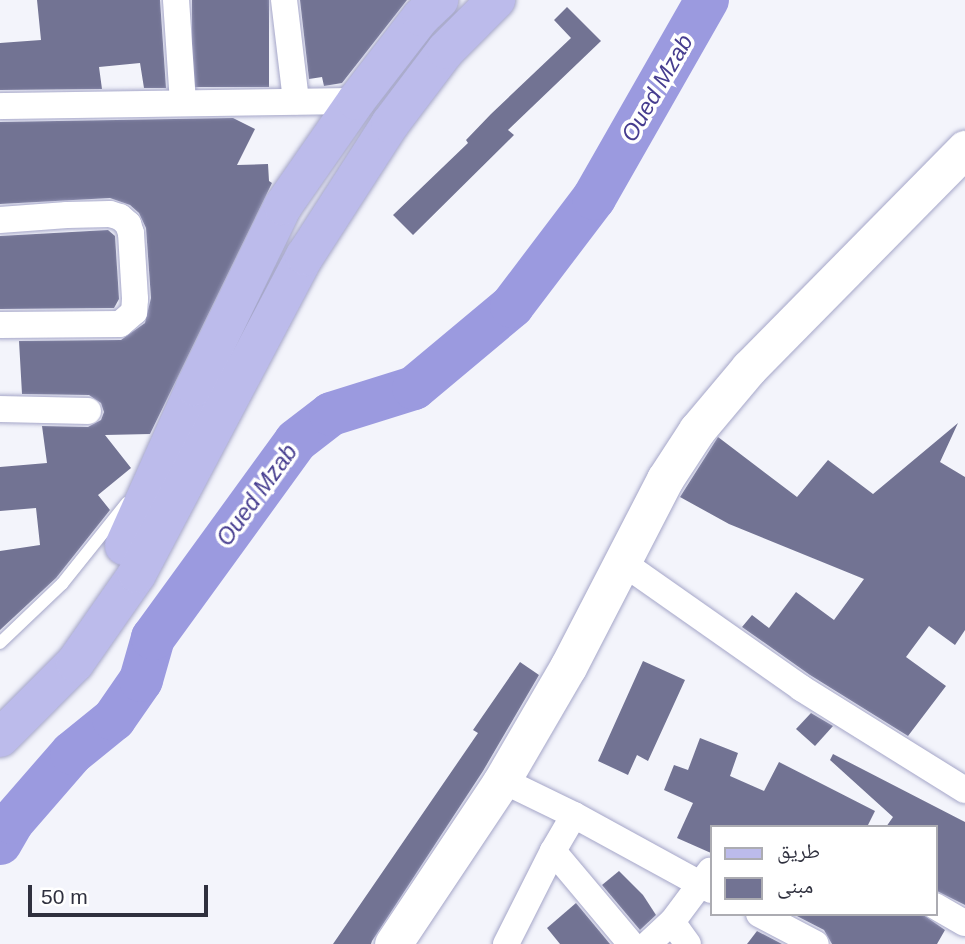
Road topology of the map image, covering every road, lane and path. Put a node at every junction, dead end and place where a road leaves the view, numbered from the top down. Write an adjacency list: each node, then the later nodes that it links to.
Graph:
1 (176, 0): 6 (street)
2 (284, 0): 5 (street)
3 (439, 0): 7 (main road)
4 (496, 0): 19 (main road)
5 (296, 101): 6 (street); 7 (street)
6 (183, 102): 8 (street)
7 (355, 102): 15 (main road)
8 (0, 106)
9 (965, 149): 16 (main road)
10 (0, 210): 11 (street)
11 (0, 221): 12 (street)
12 (0, 326)
13 (1, 404): 14 (street)
14 (88, 411)
15 (166, 453): 17 (lane); 18 (main road)
16 (622, 562): 20 (main road); 21 (street)
17 (0, 643)
18 (0, 711)
19 (0, 738)
20 (502, 780): 22 (street); 29 (main road)
21 (965, 790)
22 (575, 815): 23 (street); 24 (street)
23 (554, 851): 30 (street); 31 (street)
24 (708, 881): 27 (street)
25 (937, 907): 28 (street)
26 (763, 916): 34 (street)
27 (672, 922): 32 (street); 33 (street)
28 (965, 923)
29 (393, 944)
30 (506, 944)
31 (631, 944)
32 (648, 944)
33 (688, 944)
34 (816, 944)

